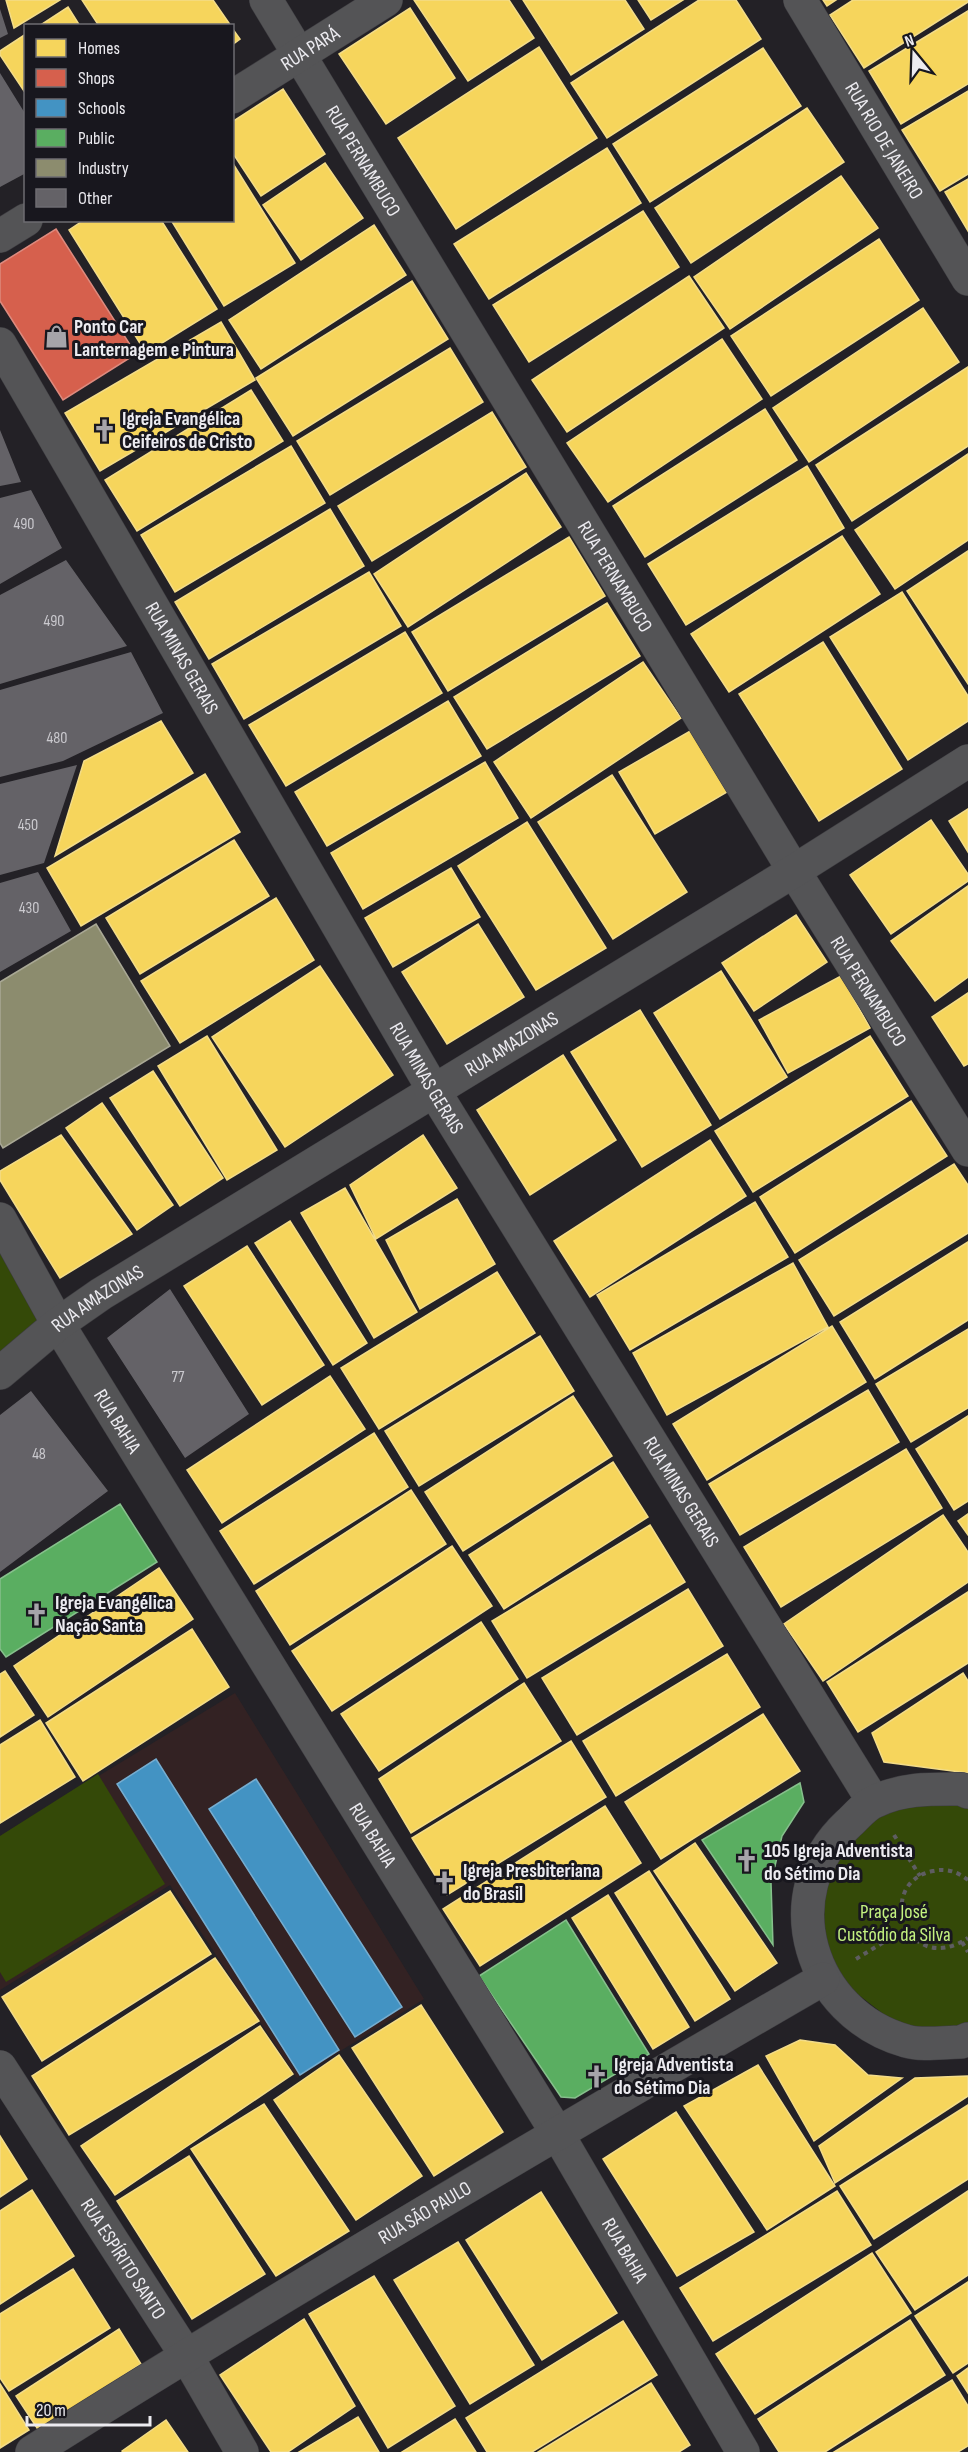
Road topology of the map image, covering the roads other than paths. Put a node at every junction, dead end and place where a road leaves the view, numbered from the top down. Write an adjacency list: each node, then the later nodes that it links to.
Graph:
1 (266, 0): 4 (street, RUA PERNAMBUCO)
2 (386, 0): 4 (street, RUA PARÁ)
3 (800, 0): 8 (street, RUA RIO DE JANEIRO)
4 (302, 55): 5 (street, RUA PARÁ); 11 (street, RUA PERNAMBUCO)
5 (234, 96)
6 (24, 221): 7 (street)
7 (0, 236)
8 (968, 279)
9 (0, 344): 12 (street, RUA MINAS GERAIS)
10 (968, 761): 11 (street, RUA AMAZONAS)
11 (794, 871): 12 (street, RUA AMAZONAS); 13 (street, RUA PERNAMBUCO)
12 (434, 1091): 15 (street, RUA AMAZONAS); 18 (street, RUA MINAS GERAIS)
13 (968, 1150)
14 (0, 1219): 15 (street, RUA BAHIA)
15 (58, 1324): 16 (street, RUA AMAZONAS); 22 (street, RUA BAHIA)
16 (0, 1373)
17 (968, 1792): 18 (street)
18 (873, 1802): 19 (street)
19 (836, 1972): 20 (street); 22 (street, RUA SÃO PAULO)
20 (968, 2040)
21 (0, 2067): 23 (street, RUA ESPÍRITO SANTO)
22 (557, 2133): 23 (street, RUA SÃO PAULO); 26 (street, RUA BAHIA)
23 (186, 2355): 24 (street, RUA SÃO PAULO); 25 (street, RUA ESPÍRITO SANTO)
24 (32, 2452)
25 (242, 2452)
26 (744, 2452)

